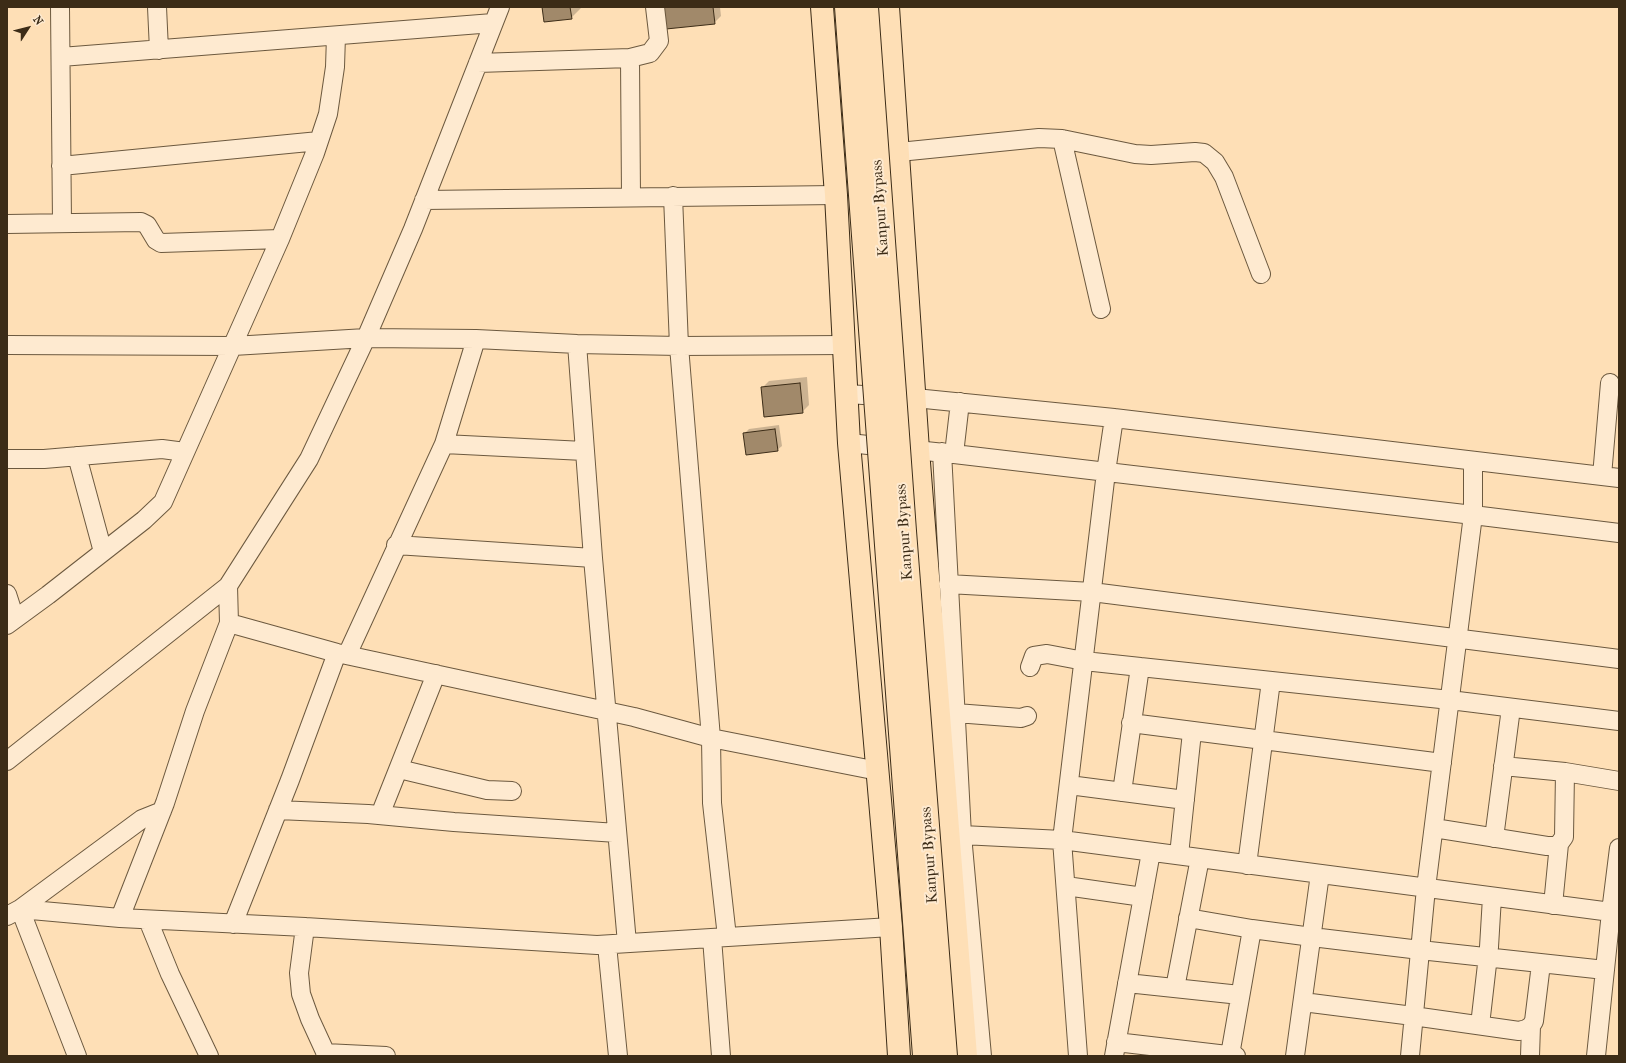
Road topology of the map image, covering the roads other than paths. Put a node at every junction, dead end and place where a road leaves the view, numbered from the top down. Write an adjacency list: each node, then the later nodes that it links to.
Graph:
1 (60, 7): 11 (street)
2 (157, 7): 10 (street)
3 (655, 7): 12 (street)
4 (822, 7): 18 (main road)
5 (846, 7): 143 (main road, Kanpur Bypass, bridge)
6 (867, 7): 144 (main road, Kanpur Bypass, bridge)
7 (888, 7): 16 (main road)
8 (496, 15): 9 (street); 13 (street)
9 (336, 36): 10 (street); 15 (street)
10 (159, 50): 11 (street)
11 (60, 58): 17 (street)
12 (630, 58): 13 (street); 20 (street)
13 (478, 63): 21 (street)
14 (1062, 138): 16 (street); 25 (street); 26 (street)
15 (319, 141): 17 (street); 24 (street)
16 (899, 152): 36 (main road)
17 (61, 166): 22 (street)
18 (836, 195): 19 (street); 31 (main road)
19 (673, 196): 20 (street); 33 (street)
20 (631, 197): 21 (street)
21 (424, 200): 27 (street)
22 (62, 223): 23 (street); 24 (street)
23 (7, 224)
24 (280, 239): 32 (street)
25 (1261, 274)
26 (1101, 309)
27 (366, 338): 28 (street); 32 (street); 56 (street)
28 (476, 338): 29 (street); 40 (street)
29 (577, 344): 33 (street); 42 (street)
30 (7, 345): 32 (street)
31 (844, 345): 33 (street); 35 (main road)
32 (233, 346): 43 (street)
33 (679, 346): 77 (street)
34 (1610, 383): 49 (street)
35 (846, 394): 36 (street); 39 (main road)
36 (915, 398): 37 (street); 41 (main road)
37 (960, 402): 38 (street); 44 (street)
38 (1114, 418): 47 (street); 48 (street)
39 (849, 443): 41 (street); 83 (main road)
40 (444, 444): 42 (street); 52 (street)
41 (918, 450): 44 (street); 145 (main road)
42 (584, 451): 54 (street)
43 (185, 452): 45 (street); 53 (street)
44 (948, 453): 48 (street); 55 (street)
45 (77, 456): 46 (street); 53 (street)
46 (7, 459)
47 (1473, 461): 49 (street); 50 (street)
48 (1106, 472): 50 (street); 57 (street)
49 (1611, 477)
50 (1473, 515): 51 (street); 61 (street)
51 (1619, 533)
52 (396, 545): 54 (street); 62 (street)
53 (103, 552): 59 (street)
54 (593, 558): 71 (street)
55 (948, 584): 57 (street); 72 (street)
56 (228, 586): 60 (street); 79 (street)
57 (1092, 592): 61 (street); 65 (street)
58 (7, 594): 59 (street)
59 (11, 622)
60 (229, 623): 62 (street); 91 (street)
61 (1458, 638): 63 (street); 69 (street)
62 (342, 654): 67 (street); 90 (street)
63 (1619, 659)
64 (1027, 660): 65 (street)
65 (1084, 661): 66 (street); 86 (street)
66 (1140, 667): 68 (street); 75 (street)
67 (436, 674): 71 (street); 82 (street)
68 (1271, 681): 69 (street); 78 (street)
69 (1450, 700): 70 (street); 80 (street)
70 (1511, 708): 74 (street); 81 (street)
71 (606, 712): 77 (street); 94 (street)
72 (956, 713): 73 (street); 95 (street)
73 (1027, 716)
74 (1619, 721)
75 (1131, 723): 76 (street); 88 (street)
76 (1192, 732): 78 (street); 89 (street)
77 (711, 738): 83 (street); 119 (street)
78 (1264, 740): 80 (street); 103 (street)
79 (7, 761)
80 (1442, 763): 93 (street)
81 (1503, 766): 84 (street); 96 (street)
82 (399, 769): 87 (street); 92 (street)
83 (878, 771): 117 (main road)
84 (1564, 772): 85 (street); 98 (street)
85 (1619, 781)
86 (1069, 784): 88 (street); 97 (street)
87 (512, 791)
88 (1122, 792): 89 (street)
89 (1185, 800): 101 (street)
90 (278, 810): 92 (street); 115 (street)
91 (162, 811): 110 (street); 112 (street)
92 (380, 815): 94 (street)
93 (1434, 828): 96 (street); 106 (street)
94 (617, 833): 121 (street)
95 (962, 835): 97 (street); 146 (street)
96 (1494, 838): 98 (street)
97 (1062, 840): 100 (street); 105 (street)
98 (1559, 844): 109 (street)
99 (1619, 848): 111 (street)
100 (1151, 852): 101 (street); 107 (street)
101 (1179, 856): 102 (street)
102 (1200, 858): 103 (street); 113 (street)
103 (1247, 865): 104 (street)
104 (1320, 874): 106 (street); 120 (street)
105 (1066, 886): 107 (street); 147 (street)
106 (1426, 888): 108 (street); 123 (street)
107 (1143, 897): 127 (street)
108 (1492, 897): 109 (street); 124 (street)
109 (1553, 905): 111 (street)
110 (13, 912): 112 (street); 137 (street)
111 (1611, 912): 126 (street)
112 (120, 918): 114 (street)
113 (1188, 918): 118 (street); 128 (street)
114 (148, 920): 115 (street); 138 (street)
115 (233, 924): 116 (street)
116 (305, 927): 122 (street); 136 (street)
117 (891, 927): 119 (street); 142 (main road)
118 (1252, 929): 120 (street); 129 (street)
119 (720, 937): 121 (street); 141 (street)
120 (1312, 937): 123 (street); 130 (street)
121 (627, 943): 122 (street)
122 (607, 945): 140 (street)
123 (1420, 950): 124 (street); 131 (street)
124 (1488, 957): 125 (street); 132 (street)
125 (1541, 964): 126 (street); 133 (street)
126 (1605, 970): 152 (street)
127 (1127, 983): 128 (street); 134 (street)
128 (1175, 988): 129 (street)
129 (1240, 995): 148 (street)
130 (1302, 1002): 131 (street); 149 (street)
131 (1414, 1016): 132 (street); 150 (street)
132 (1480, 1025): 133 (street)
133 (1531, 1026): 151 (street)
134 (1115, 1049): 135 (street)
135 (1170, 1052): 148 (street)
136 (326, 1054): 139 (street)
137 (78, 1056)
138 (209, 1056)
139 (386, 1056)
140 (618, 1056)
141 (721, 1056)
142 (899, 1056)
143 (924, 1056)
144 (946, 1056)
145 (966, 1056)
146 (982, 1056)
147 (1078, 1056)
148 (1233, 1056)
149 (1295, 1056)
150 (1410, 1056)
151 (1530, 1056)
152 (1596, 1056)

